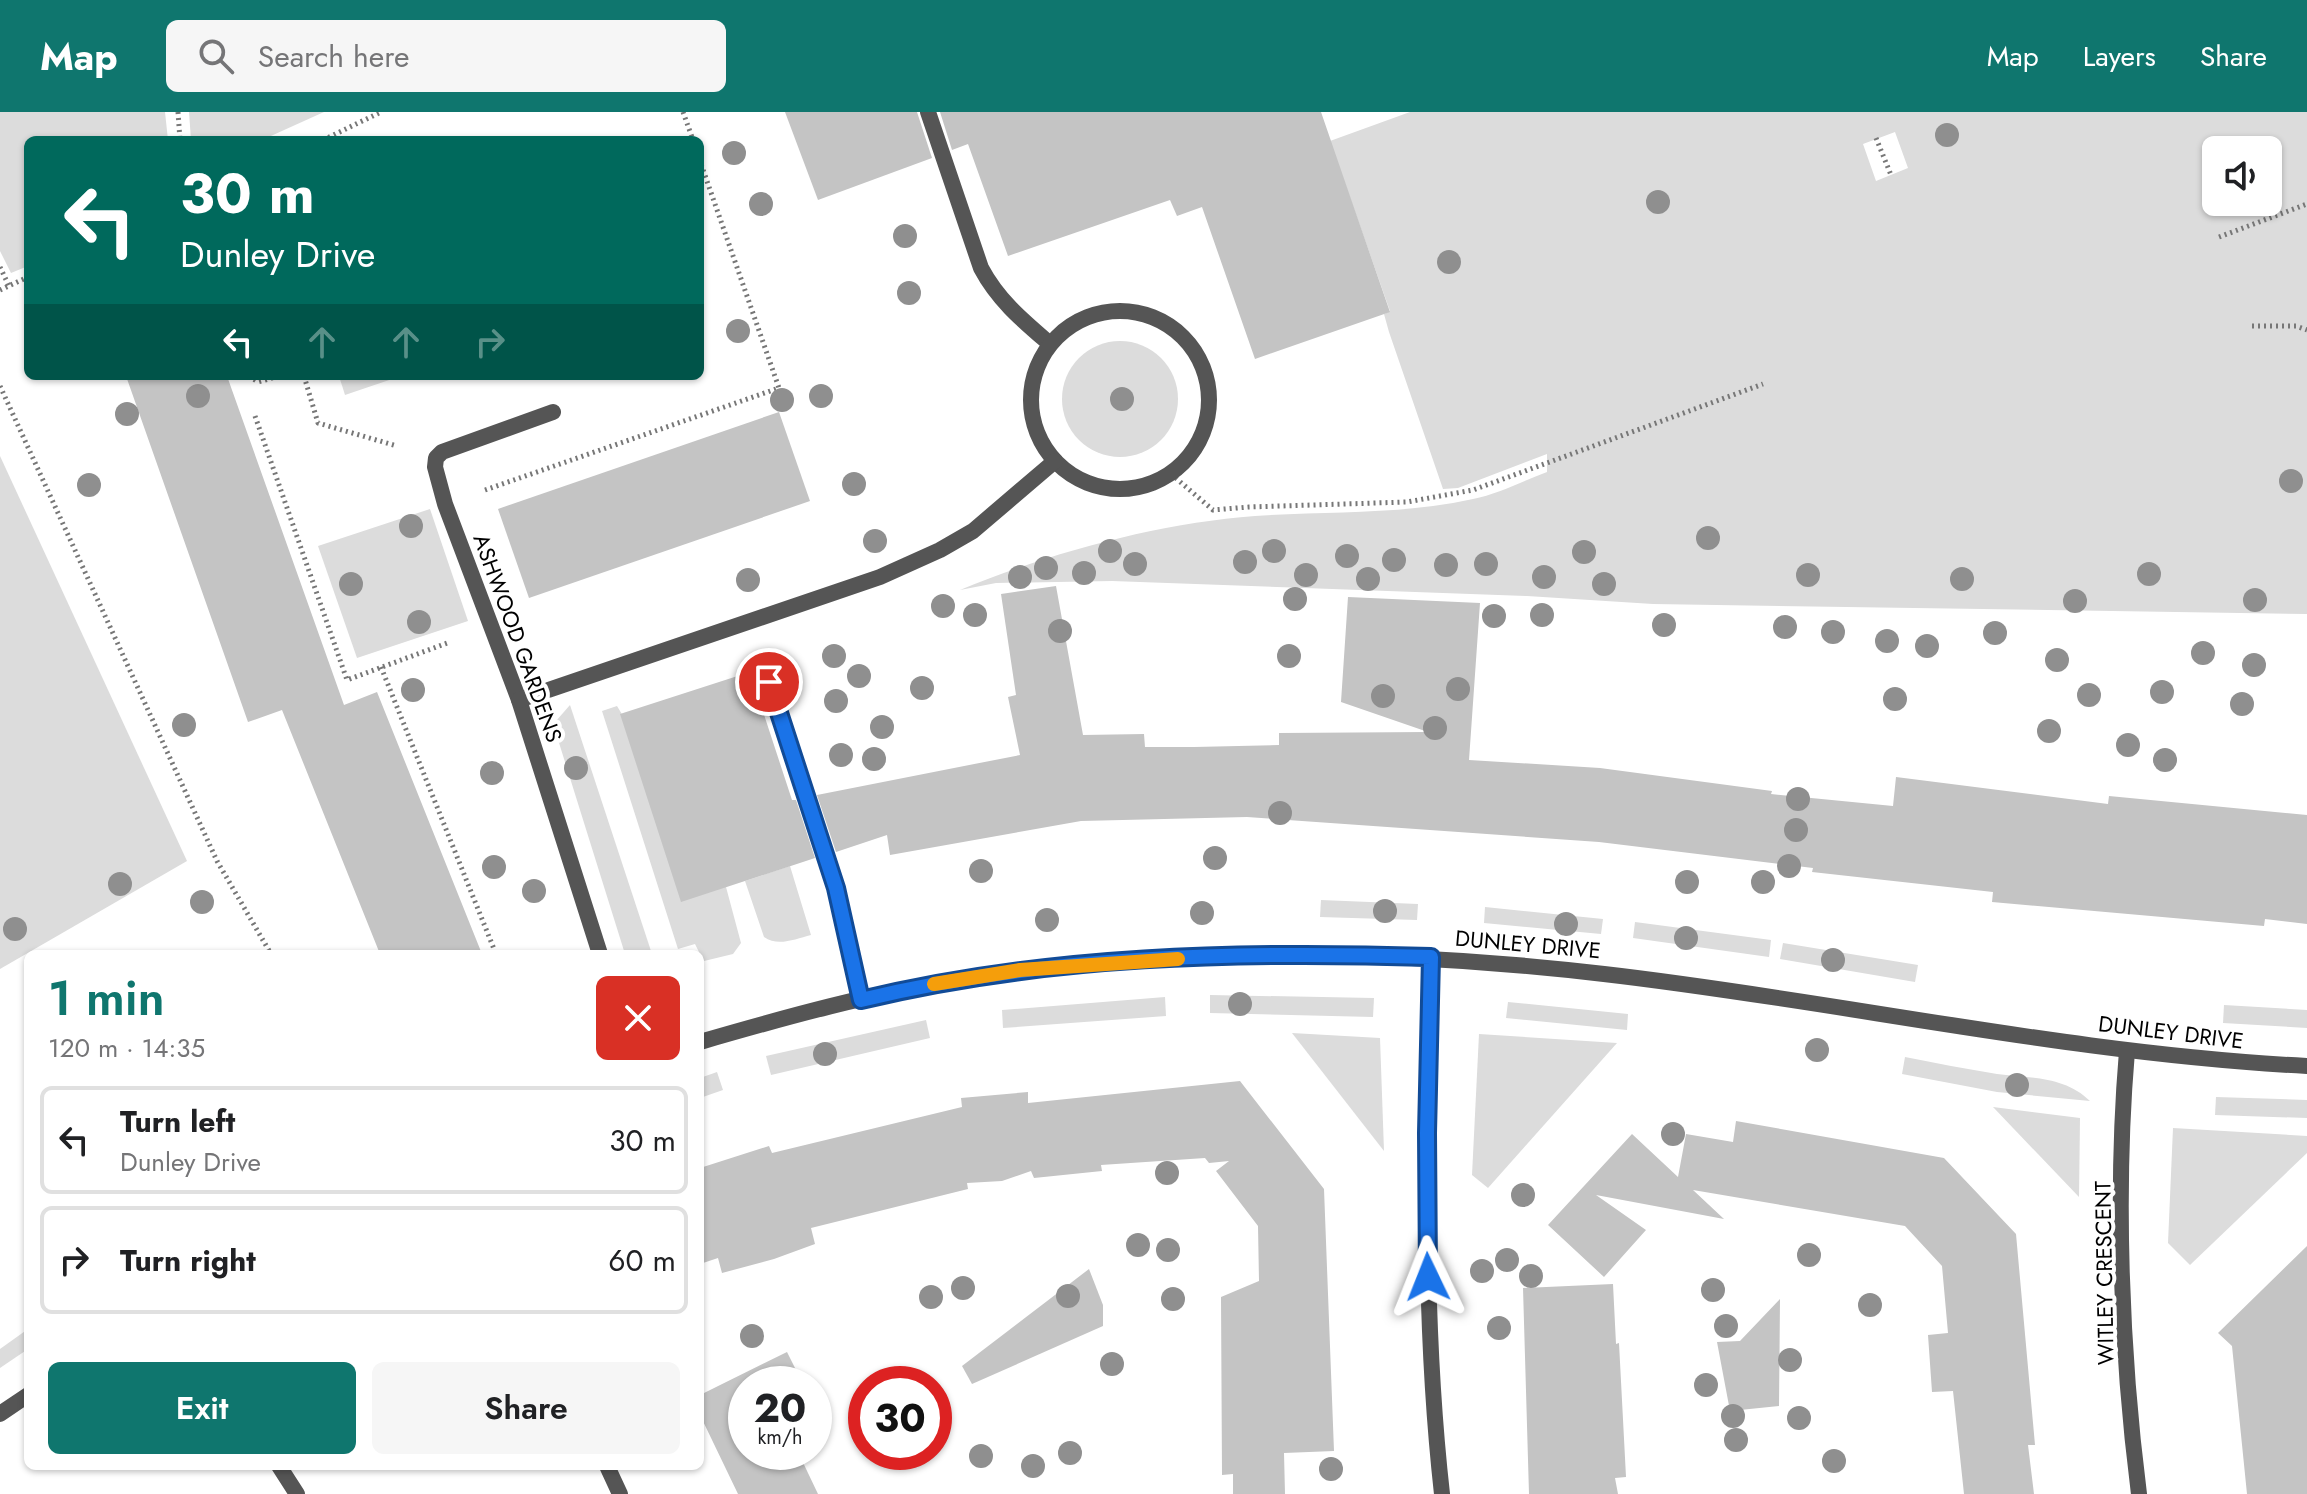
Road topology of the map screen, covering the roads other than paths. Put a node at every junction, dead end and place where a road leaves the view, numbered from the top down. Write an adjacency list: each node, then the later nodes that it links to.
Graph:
1 (928, 112): 2 (street)
2 (1050, 344): 4 (street); 4 (street)
3 (553, 412): 6 (street, ASHWOOD GARDENS)
4 (1055, 461): 6 (street)
5 (769, 682): 9 (street)
6 (519, 700): 7 (street, ASHWOOD GARDENS)
7 (599, 950)
8 (1431, 957): 9 (street, DUNLEY DRIVE); 11 (street, DUNLEY DRIVE); 19 (street)
9 (861, 1000): 10 (street, DUNLEY DRIVE)
10 (704, 1041)
11 (2127, 1051): 12 (street, DUNLEY DRIVE); 20 (street, WITLEY CRESCENT)
12 (2307, 1066)
13 (24, 1398): 14 (street)
14 (0, 1414)
15 (282, 1470): 17 (street)
16 (609, 1470): 18 (street)
17 (297, 1494)
18 (620, 1494)
19 (1442, 1494)
20 (2139, 1494)

